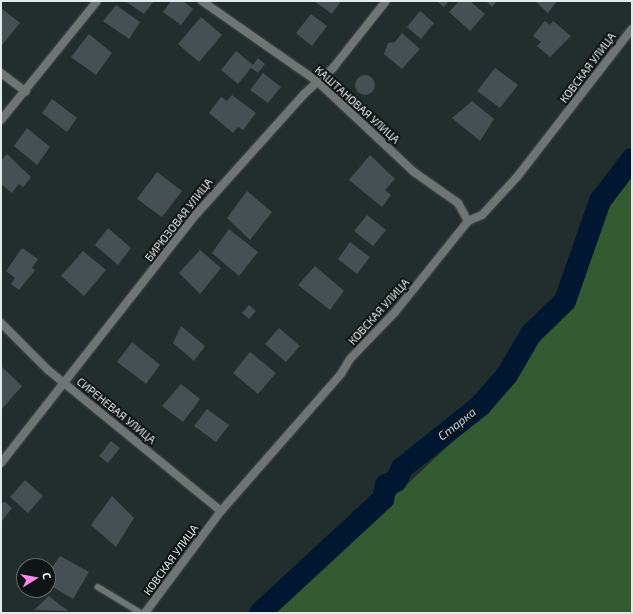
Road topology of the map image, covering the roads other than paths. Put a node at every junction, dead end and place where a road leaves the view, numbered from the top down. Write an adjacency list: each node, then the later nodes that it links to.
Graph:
1 (97, 1): 7 (street)
2 (202, 1): 6 (street, КАШТАНОВАЯ УЛИЦА)
3 (386, 1): 6 (street, БИРЮЗОВАЯ УЛИЦА)
4 (632, 29): 9 (street, КОВСКАЯ УЛИЦА)
5 (1, 73): 7 (street)
6 (318, 82): 9 (street, КАШТАНОВАЯ УЛИЦА); 11 (street, БИРЮЗОВАЯ УЛИЦА)
7 (26, 92): 8 (street)
8 (1, 120)
9 (468, 221): 13 (street, КОВСКАЯ УЛИЦА)
10 (1, 323): 11 (street, СИРЕНЕВАЯ УЛИЦА)
11 (64, 383): 12 (street, БИРЮЗОВАЯ УЛИЦА); 13 (street, СИРЕНЕВАЯ УЛИЦА)
12 (1, 463)
13 (221, 511): 16 (street, КОВСКАЯ УЛИЦА)
14 (98, 587): 15 (lane)
15 (141, 613)
16 (145, 613)

